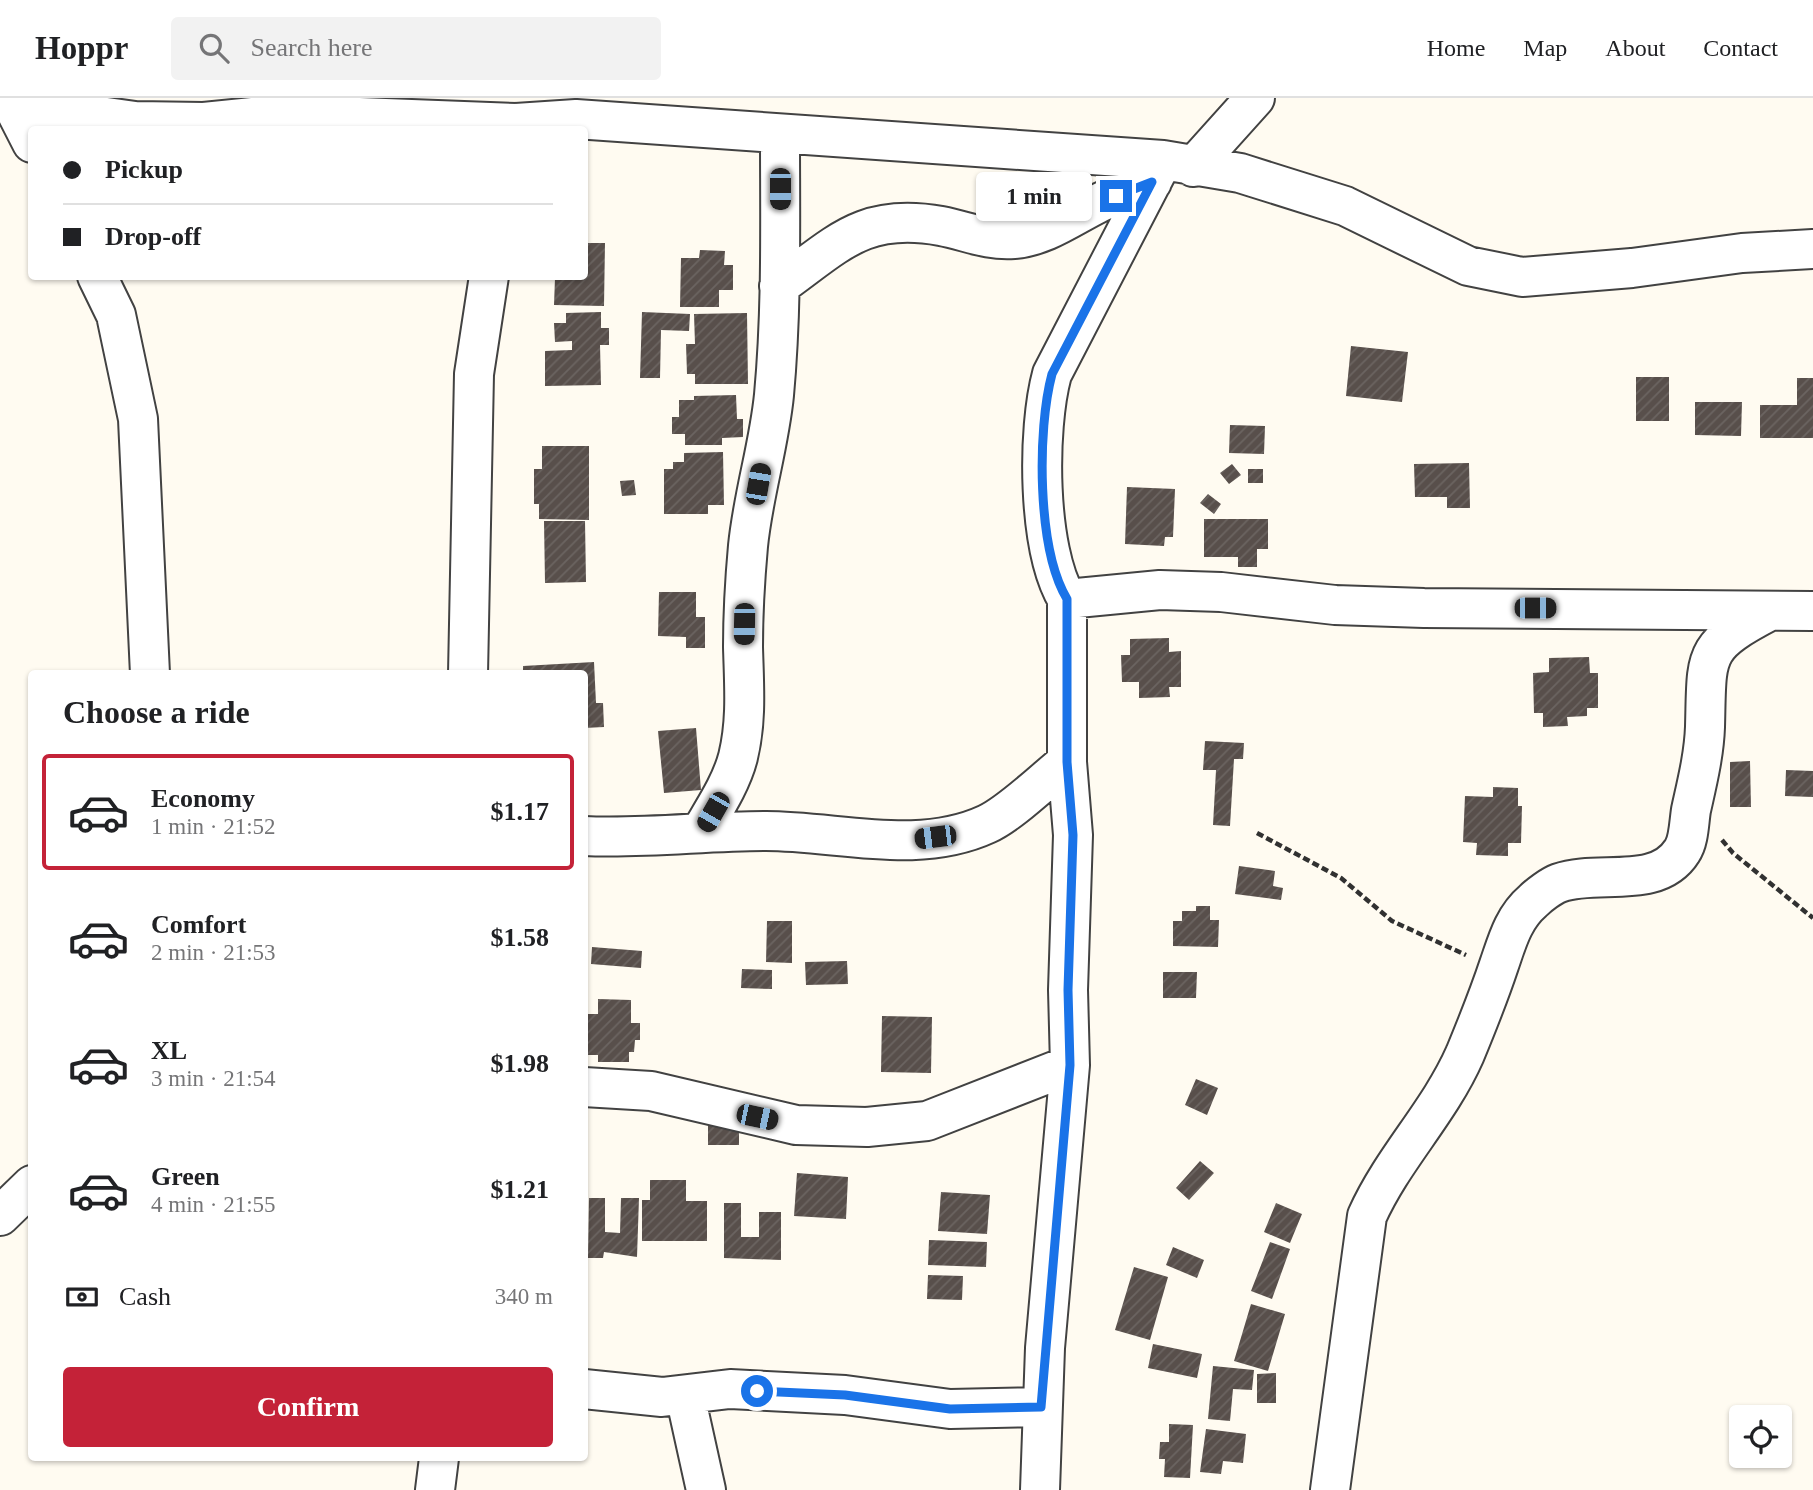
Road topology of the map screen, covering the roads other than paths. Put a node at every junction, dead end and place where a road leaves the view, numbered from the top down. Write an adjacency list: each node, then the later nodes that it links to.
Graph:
1 (1255, 98): 8 (street)
2 (11, 101): 4 (street); 6 (street)
3 (577, 109): 5 (street); 7 (street)
4 (201, 126): 5 (street)
5 (516, 126)
6 (28, 135)
7 (780, 135): 8 (street); 13 (street)
8 (1169, 170): 9 (street); 13 (street); 15 (street)
9 (1813, 249)
10 (99, 280): 14 (street)
11 (126, 280): 14 (street)
12 (488, 280): 19 (street)
13 (779, 286): 21 (street)
14 (116, 315): 18 (street)
15 (1067, 599): 16 (street); 20 (street)
16 (1770, 611): 17 (street); 34 (street)
17 (1813, 611)
18 (150, 670)
19 (468, 670)
20 (1067, 762): 21 (street); 23 (street)
21 (700, 833): 22 (street)
22 (588, 836)
23 (1070, 1065): 24 (street); 29 (street)
24 (588, 1087)
25 (28, 1189): 26 (street)
26 (0, 1216)
27 (588, 1390): 28 (street)
28 (685, 1395): 29 (street); 32 (street)
29 (1041, 1407): 33 (street)
30 (439, 1461): 31 (street)
31 (435, 1490)
32 (706, 1490)
33 (1040, 1490)
34 (1331, 1490)

